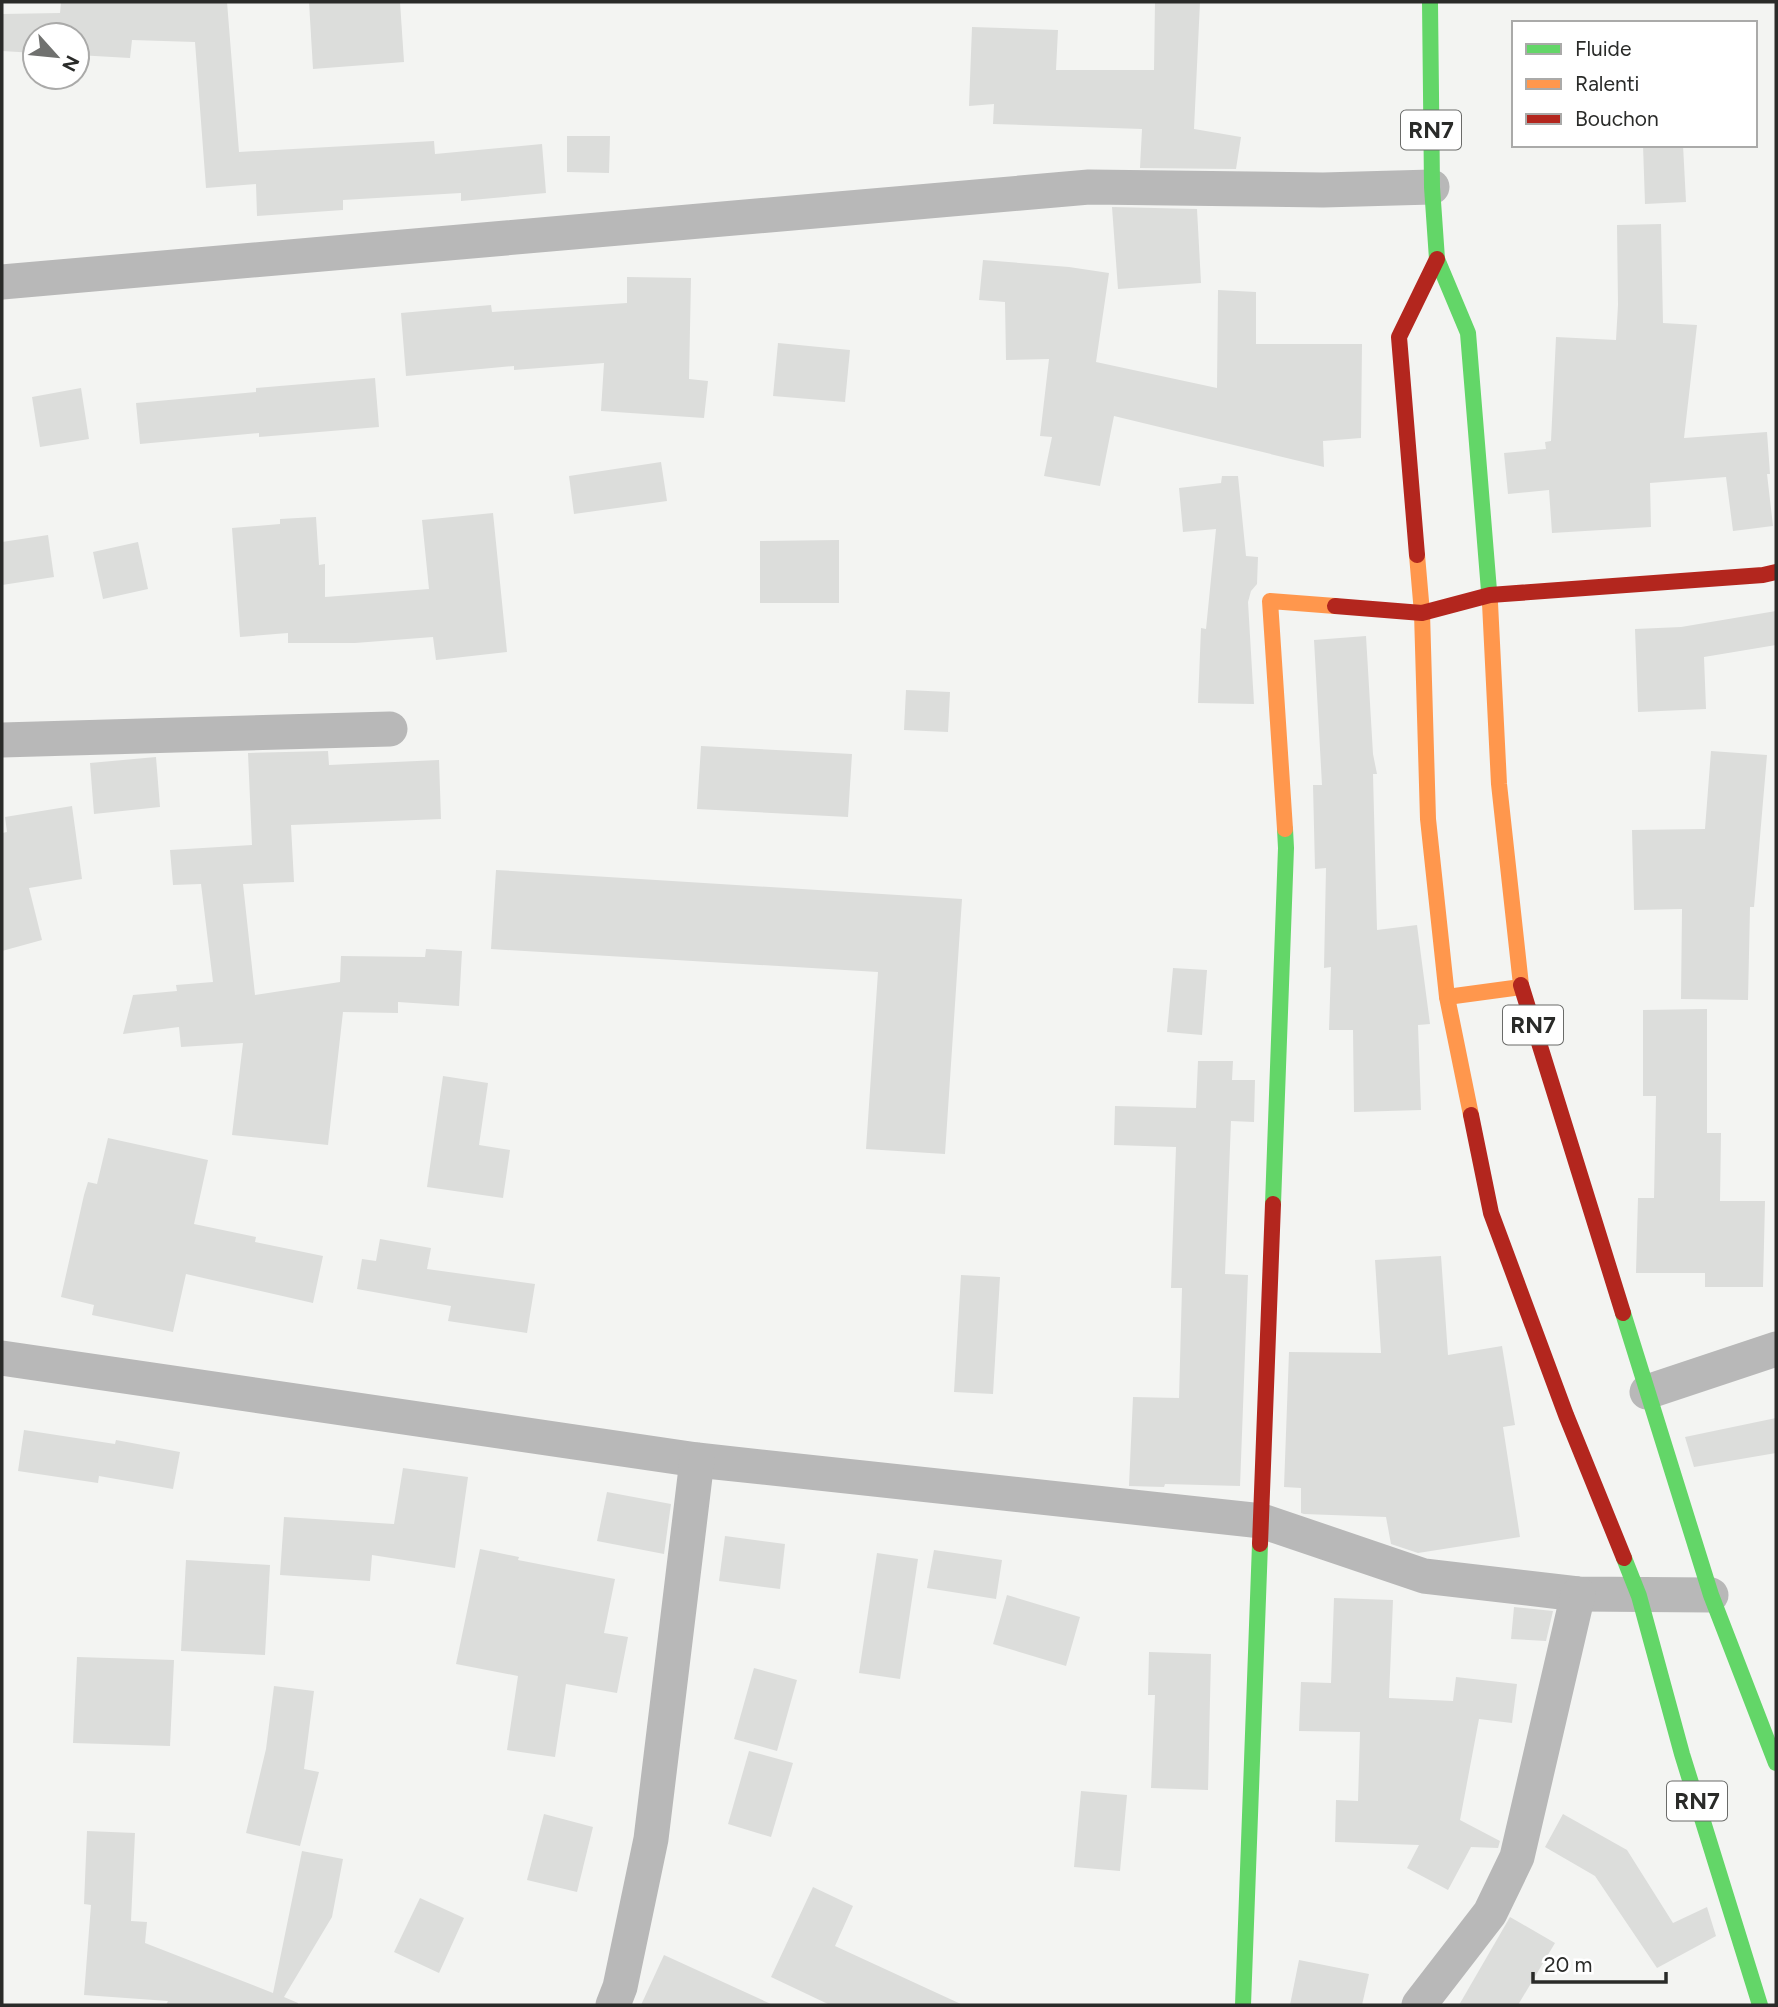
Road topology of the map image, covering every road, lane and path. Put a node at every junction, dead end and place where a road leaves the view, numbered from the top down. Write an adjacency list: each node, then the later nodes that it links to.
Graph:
1 (1430, 2): 2 (main road, RN7)
2 (1432, 187): 3 (main road, RN7); 4 (street)
3 (1437, 259): 6 (main road, RN7); 7 (main road, RN7)
4 (2, 282)
5 (1776, 572): 6 (main road)
6 (1490, 595): 7 (main road); 10 (main road, RN7)
7 (1422, 613): 11 (main road, RN7); 16 (main road)
8 (390, 729): 9 (street)
9 (2, 740)
10 (1521, 987): 11 (main road); 14 (main road, RN7)
11 (1447, 997): 19 (main road, RN7)
12 (1776, 1349): 14 (street)
13 (2, 1359): 15 (street)
14 (1647, 1392): 18 (main road, RN7)
15 (697, 1460): 16 (street); 21 (street)
16 (1262, 1521): 17 (street); 22 (main road)
17 (1578, 1594): 19 (street); 23 (street)
18 (1711, 1595): 19 (street); 20 (main road, RN7)
19 (1639, 1596): 24 (main road, RN7)
20 (1776, 1763)
21 (613, 2005)
22 (1242, 2005)
23 (1419, 2005)
24 (1760, 2005)

